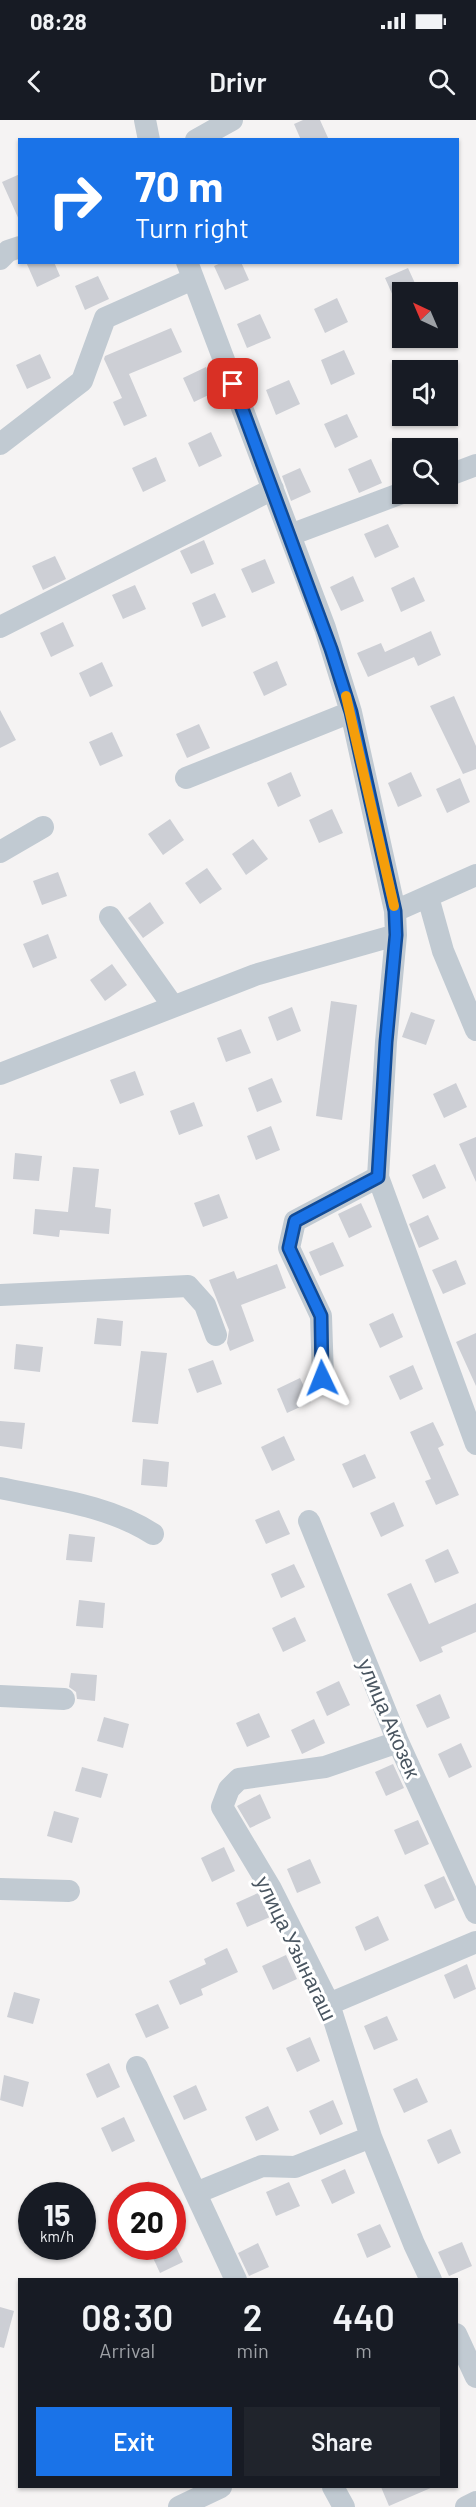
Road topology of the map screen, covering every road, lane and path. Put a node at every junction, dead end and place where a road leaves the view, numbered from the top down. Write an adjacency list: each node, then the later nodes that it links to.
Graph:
1 (146, 120): 3 (street)
2 (232, 120): 4 (street)
3 (149, 138)
4 (200, 138)
5 (18, 248): 6 (street)
6 (0, 259)
7 (190, 271): 8 (street); 11 (street)
8 (0, 444)
9 (476, 465): 10 (street)
10 (458, 472)
11 (273, 489): 13 (street); 14 (street)
12 (392, 497): 13 (street)
13 (290, 535): 15 (street)
14 (0, 627)
15 (351, 712): 16 (street); 21 (street)
16 (186, 778)
17 (43, 827): 18 (street)
18 (0, 852)
19 (476, 875): 20 (street)
20 (428, 897): 21 (street); 25 (street)
21 (395, 911): 23 (street)
22 (110, 916): 24 (street)
23 (396, 935): 24 (street); 27 (street)
24 (173, 1006): 26 (street)
25 (476, 1030)
26 (0, 1074)
27 (378, 1177): 30 (street); 31 (street)
28 (0, 1295): 29 (street)
29 (216, 1335)
30 (322, 1378)
31 (476, 1444)
32 (0, 1488): 34 (street)
33 (309, 1521): 37 (street, улица Акозек)
34 (153, 1534)
35 (0, 1696): 36 (street)
36 (64, 1699)
37 (398, 1742): 40 (street, улица Акозек); 42 (street, улица Узынагаш)
38 (0, 1889): 39 (street)
39 (69, 1891)
40 (476, 1913)
41 (476, 1942): 42 (street)
42 (329, 2004): 44 (street, улица Узынагаш)
43 (137, 2067): 45 (street)
44 (371, 2137): 45 (street); 47 (street, улица Узынагаш)
45 (196, 2193): 46 (street)
46 (235, 2278)
47 (430, 2278)
48 (458, 2338): 49 (street)
49 (476, 2376)
50 (219, 2488): 53 (street)
51 (334, 2488): 54 (street)
52 (476, 2502): 55 (street)
53 (179, 2507)
54 (344, 2507)
55 (466, 2507)

